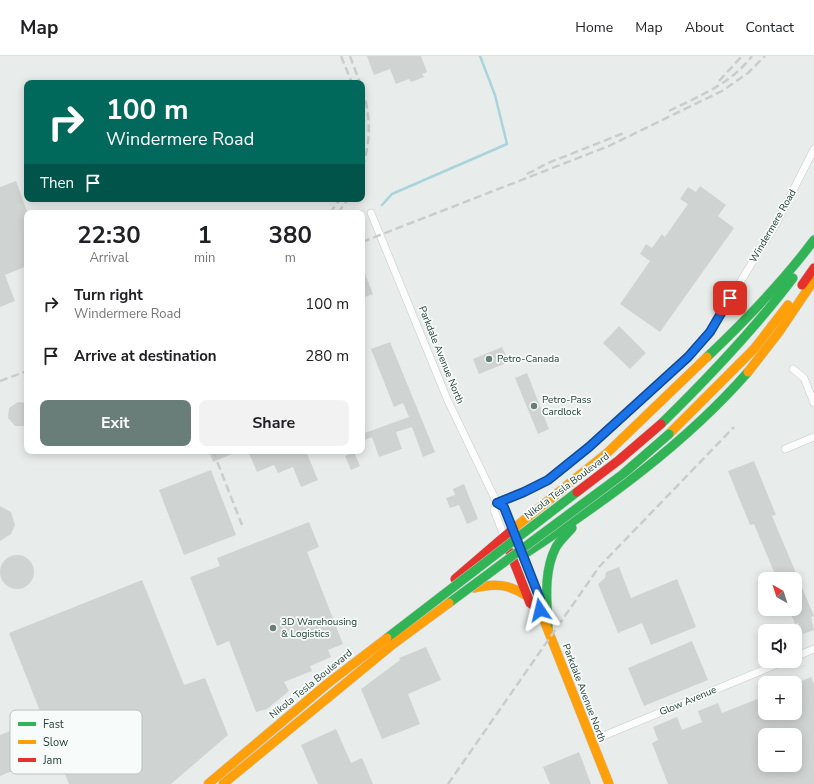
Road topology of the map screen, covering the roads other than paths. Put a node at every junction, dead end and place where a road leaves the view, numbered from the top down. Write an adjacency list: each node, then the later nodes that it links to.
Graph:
1 (814, 149): 12 (street, Windermere Road)
2 (371, 213): 12 (street, Parkdale Avenue North)
3 (814, 240): 11 (main road)
4 (814, 247): 30 (main road, Nikola Tesla Boulevard, bridge)
5 (814, 268): 32 (main road, Nikola Tesla Boulevard, bridge)
6 (814, 280): 13 (main road)
7 (794, 369): 8 (street)
8 (814, 403)
9 (814, 437): 10 (street)
10 (785, 449)
11 (557, 494): 14 (main road); 16 (main road)
12 (497, 503): 14 (street, Parkdale Avenue North); 15 (street, Parkdale Avenue North)
13 (589, 510): 18 (main road); 25 (main road)
14 (513, 529): 15 (main road); 16 (main road, Parkdale Avenue North); 17 (main road)
15 (504, 536): 17 (main road, Parkdale Avenue North); 24 (main road)
16 (518, 542): 18 (main road, Parkdale Avenue North); 19 (main road)
17 (509, 549): 19 (main road, Parkdale Avenue North); 23 (main road)
18 (522, 555): 19 (main road); 22 (main road, Parkdale Avenue North)
19 (513, 562): 20 (main road); 21 (main road, Parkdale Avenue North)
20 (474, 588): 21 (main road); 23 (main road)
21 (528, 596): 22 (main road, Parkdale Avenue North)
22 (540, 610): 25 (main road, Parkdale Avenue North)
23 (440, 611): 24 (main road)
24 (414, 622): 31 (main road)
25 (548, 630): 29 (main road, Parkdale Avenue North)
26 (814, 649): 27 (street)
27 (802, 654)
28 (768, 668): 29 (street, Glow Avenue)
29 (591, 741): 33 (main road, Parkdale Avenue North)
30 (208, 784)
31 (216, 784)
32 (223, 784)
33 (609, 784)

